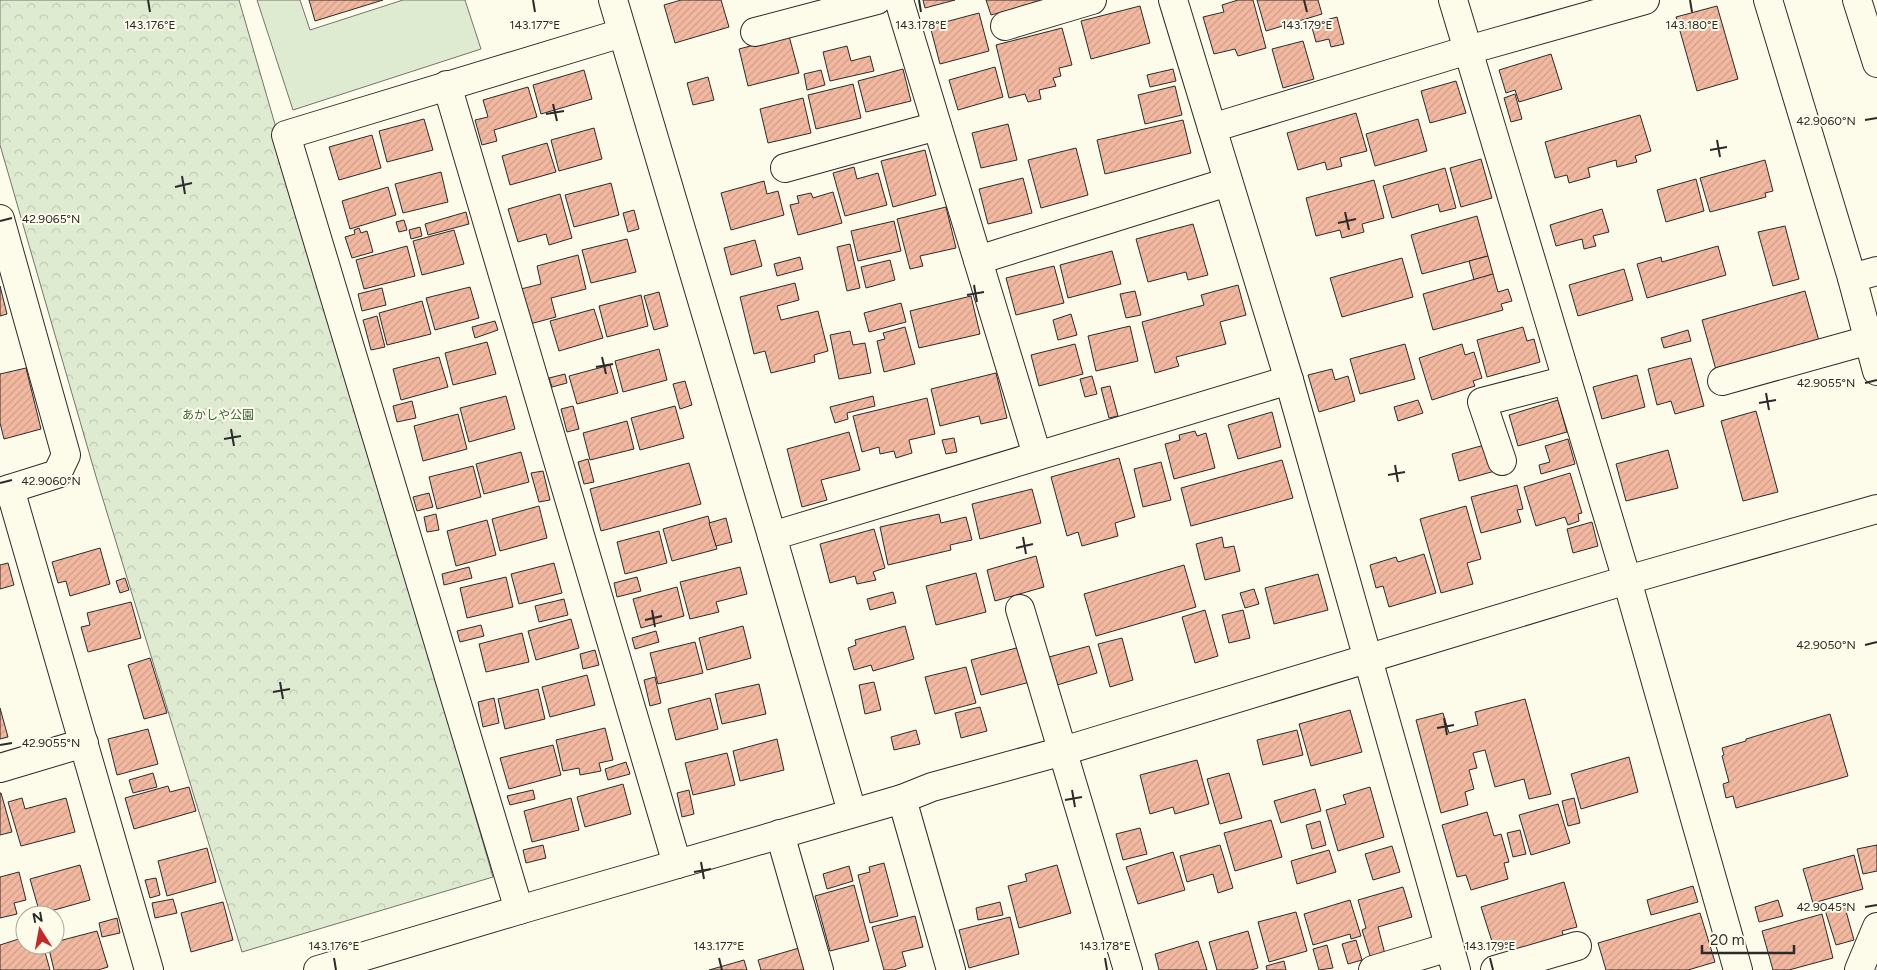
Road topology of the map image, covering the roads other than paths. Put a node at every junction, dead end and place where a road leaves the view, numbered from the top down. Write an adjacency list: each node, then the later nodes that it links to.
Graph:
1 (613, 0): 12 (street)
2 (878, 0): 11 (street)
3 (899, 0): 16 (street)
4 (1092, 0): 10 (street)
5 (1174, 0): 17 (street)
6 (1454, 0): 13 (street)
7 (1645, 0): 13 (street)
8 (1768, 0): 22 (street)
9 (1857, 0): 14 (street)
10 (1005, 26)
11 (755, 32)
12 (622, 33): 15 (street); 32 (street)
13 (1468, 50): 17 (street); 26 (street)
14 (1877, 63)
15 (448, 85): 42 (street); 43 (street)
16 (937, 126): 18 (street); 21 (street)
17 (1212, 128): 19 (street)
18 (785, 168)
19 (1228, 182): 21 (street); 25 (street)
20 (2, 233): 30 (street)
21 (978, 260): 28 (street)
22 (1864, 274): 23 (street)
23 (1869, 340): 24 (street); 27 (street)
24 (1877, 371)
25 (1289, 380): 28 (street); 35 (street)
26 (1567, 380): 29 (street); 33 (street)
27 (1722, 381)
28 (1037, 456): 32 (street)
29 (1502, 462)
30 (5, 491): 36 (street)
31 (1877, 509): 33 (street)
32 (772, 536): 40 (street)
33 (1627, 580): 35 (street); 54 (street)
34 (1020, 609): 37 (street)
35 (1367, 659): 37 (street); 46 (street)
36 (84, 743): 38 (street); 47 (street)
37 (1063, 751): 39 (street); 51 (street)
38 (0, 768)
39 (902, 799): 40 (street); 50 (street)
40 (852, 812): 41 (street)
41 (780, 834): 42 (street); 49 (street)
42 (678, 864): 43 (street)
43 (519, 910): 48 (street)
44 (1877, 927): 55 (street)
45 (1577, 946): 53 (street)
46 (1453, 958): 52 (street)
47 (149, 970)
48 (318, 970)
49 (819, 970)
50 (951, 970)
51 (1128, 970)
52 (1373, 970)
53 (1495, 970)
54 (1738, 970)
55 (1859, 970)

